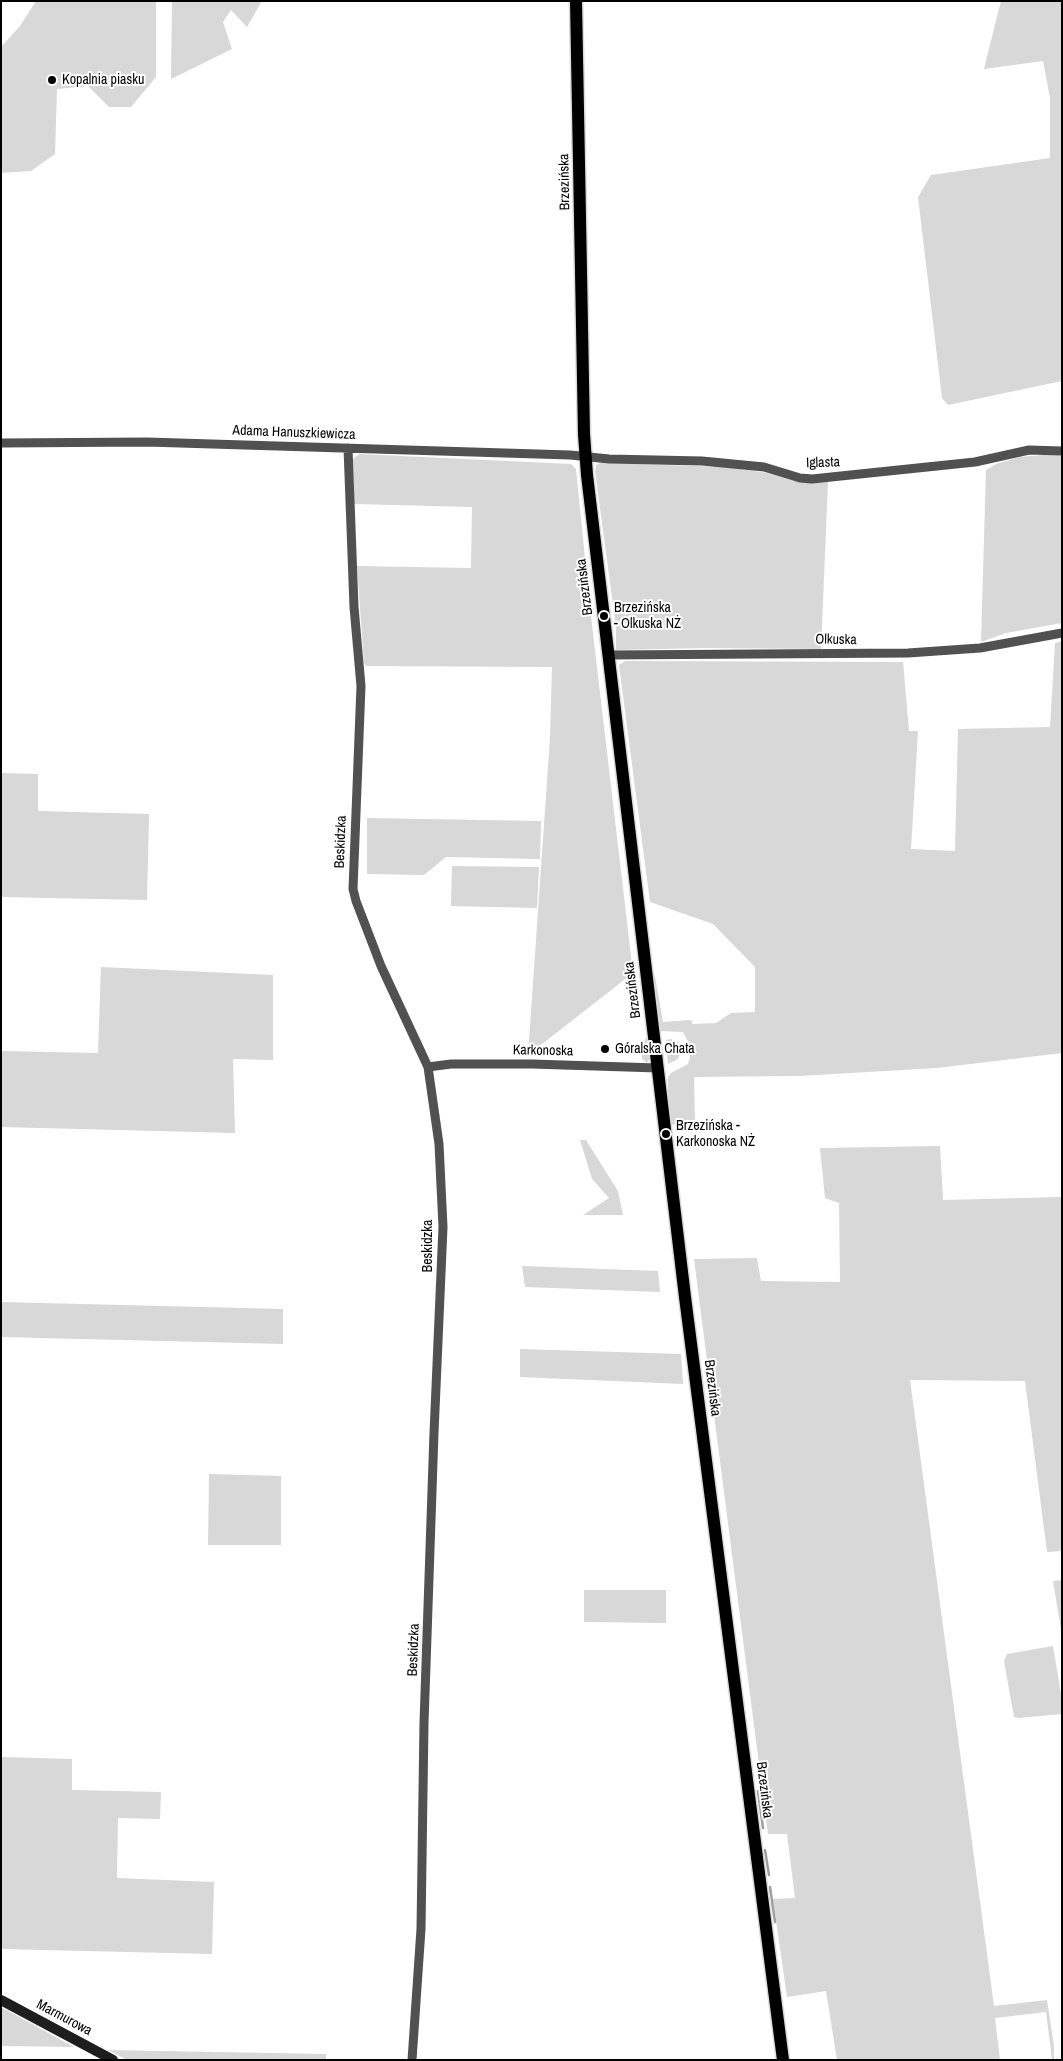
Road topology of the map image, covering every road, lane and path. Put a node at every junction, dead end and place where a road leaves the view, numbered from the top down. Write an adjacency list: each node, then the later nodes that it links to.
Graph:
1 (576, 1): 5 (main road, Brzezińska)
2 (1, 444): 3 (street, Adama Hanuszkiewicza)
3 (348, 448): 5 (street, Adama Hanuszkiewicza); 8 (street, Beskidzka)
4 (1062, 451): 5 (street, Iglasta)
5 (586, 457): 7 (main road, Brzezińska)
6 (1062, 633): 7 (street, Olkuska)
7 (608, 655): 9 (main road, Brzezińska)
8 (428, 1067): 9 (street, Karkonoska); 13 (street, Beskidzka)
9 (658, 1068): 14 (main road, Brzezińska)
10 (1, 2000): 11 (street, Marmurowa)
11 (101, 2057): 12 (street, Marmurowa)
12 (113, 2060)
13 (412, 2060)
14 (783, 2060)

